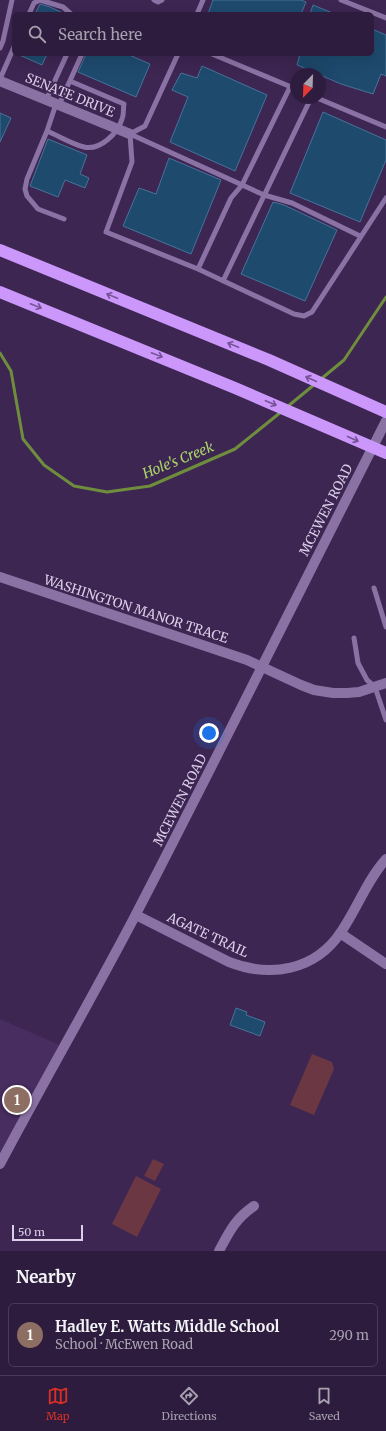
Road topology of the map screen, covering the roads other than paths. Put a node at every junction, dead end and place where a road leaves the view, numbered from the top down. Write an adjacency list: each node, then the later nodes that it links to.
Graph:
1 (12, 0): 12 (lane)
2 (154, 0): 3 (lane)
3 (162, 0)
4 (203, 0): 8 (lane)
5 (341, 0): 9 (lane)
6 (30, 12): 7 (lane)
7 (68, 12)
8 (198, 12)
9 (371, 12)
10 (374, 13): 11 (lane)
11 (386, 18)
12 (0, 48)
13 (12, 52): 18 (lane)
14 (66, 56): 22 (lane)
15 (81, 56): 19 (lane)
16 (177, 56): 27 (lane)
17 (217, 56): 20 (lane)
18 (0, 80): 22 (street, SENATE DRIVE)
19 (70, 81): 22 (lane); 25 (lane)
20 (290, 87): 28 (lane)
21 (326, 102): 24 (lane)
22 (54, 103): 25 (street, SENATE DRIVE); 26 (lane)
23 (307, 104): 29 (lane)
24 (386, 127)
25 (118, 129): 26 (lane); 27 (street, SENATE DRIVE)
26 (47, 131): 31 (lane)
27 (130, 134): 28 (lane); 34 (lane)
28 (242, 185): 29 (lane); 34 (lane)
29 (264, 195): 32 (lane); 35 (lane)
30 (386, 198): 32 (lane)
31 (64, 219)
32 (360, 236): 35 (lane)
33 (0, 250): 37 (highway, one-way to 33)
34 (198, 269): 35 (lane)
35 (223, 281)
36 (0, 292): 39 (highway, one-way to 39)
37 (386, 412)
38 (386, 421): 44 (street, MCEWEN ROAD)
39 (386, 453)
40 (0, 577): 44 (street, WASHINGTON MANOR TRACE)
41 (374, 588): 42 (lane)
42 (386, 627)
43 (354, 638): 46 (lane)
44 (262, 667): 46 (street, WASHINGTON MANOR TRACE); 49 (street, MCEWEN ROAD)
45 (386, 683): 46 (street, WASHINGTON MANOR TRACE)
46 (375, 687): 47 (lane)
47 (386, 720)
48 (386, 859): 50 (street, AGATE TRAIL)
49 (136, 914): 50 (street, AGATE TRAIL); 52 (street, MCEWEN ROAD)
50 (340, 933): 51 (street)
51 (386, 964)
52 (0, 1164)
53 (254, 1206): 54 (street)
54 (219, 1251)

